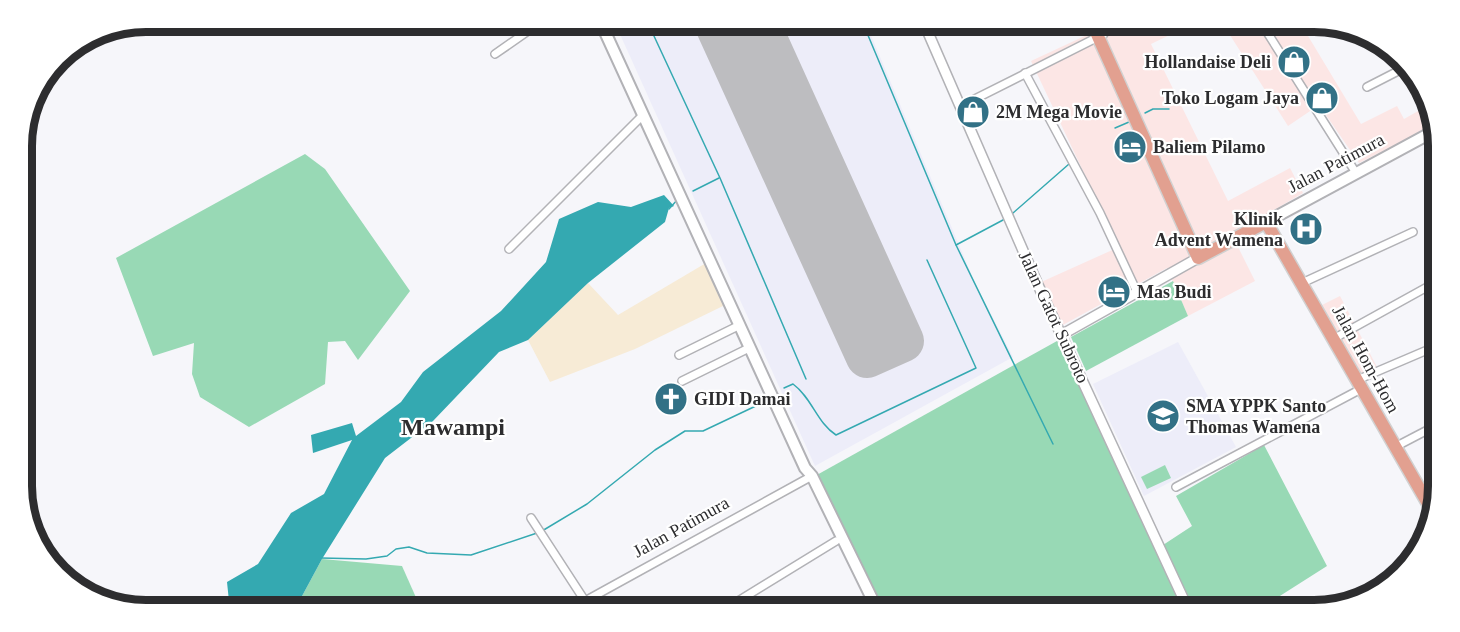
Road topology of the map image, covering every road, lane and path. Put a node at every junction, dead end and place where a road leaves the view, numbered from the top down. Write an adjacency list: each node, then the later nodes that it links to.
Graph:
1 (527, 32): 7 (street)
2 (605, 32): 12 (main road)
3 (928, 32): 11 (street, Jalan Gatot Subroto)
4 (1089, 32): 9 (street)
5 (1101, 32): 18 (highway)
6 (1267, 32): 14 (street)
7 (495, 54)
8 (1400, 70): 10 (street)
9 (1025, 74): 11 (street); 21 (street)
10 (1367, 87)
11 (961, 106): 23 (street, Jalan Gatot Subroto)
12 (642, 116): 17 (street); 22 (main road)
13 (1428, 134): 14 (main road, Jalan Patimura)
14 (1356, 173): 15 (main road, Jalan Patimura)
15 (1266, 222): 18 (highway, Jalan Patimura); 19 (highway, Jalan Hom-Hom)
16 (1413, 232): 19 (street)
17 (509, 249)
18 (1201, 256): 21 (street, Jalan Patimura)
19 (1302, 283): 24 (highway, Jalan Hom-Hom)
20 (1428, 287): 24 (street)
21 (1137, 292): 23 (street, Jalan Patimura)
22 (738, 326): 25 (main road); 27 (street)
23 (1063, 334): 42 (street, Jalan Gatot Subroto)
24 (1335, 338): 29 (highway, Jalan Hom-Hom)
25 (749, 348): 28 (street); 32 (main road)
26 (1428, 350): 29 (street)
27 (679, 355)
28 (682, 381)
29 (1359, 385): 31 (highway, Jalan Hom-Hom); 33 (street)
30 (1428, 430): 31 (street)
31 (1395, 447): 34 (highway, Jalan Hom-Hom)
32 (808, 474): 36 (main road); 38 (street, Jalan Patimura); 41 (main road)
33 (1176, 487)
34 (1428, 498)
35 (531, 518): 37 (street)
36 (836, 541): 39 (street); 40 (main road)
37 (584, 600)
38 (587, 600)
39 (740, 600)
40 (866, 600)
41 (872, 600)
42 (1184, 600)

